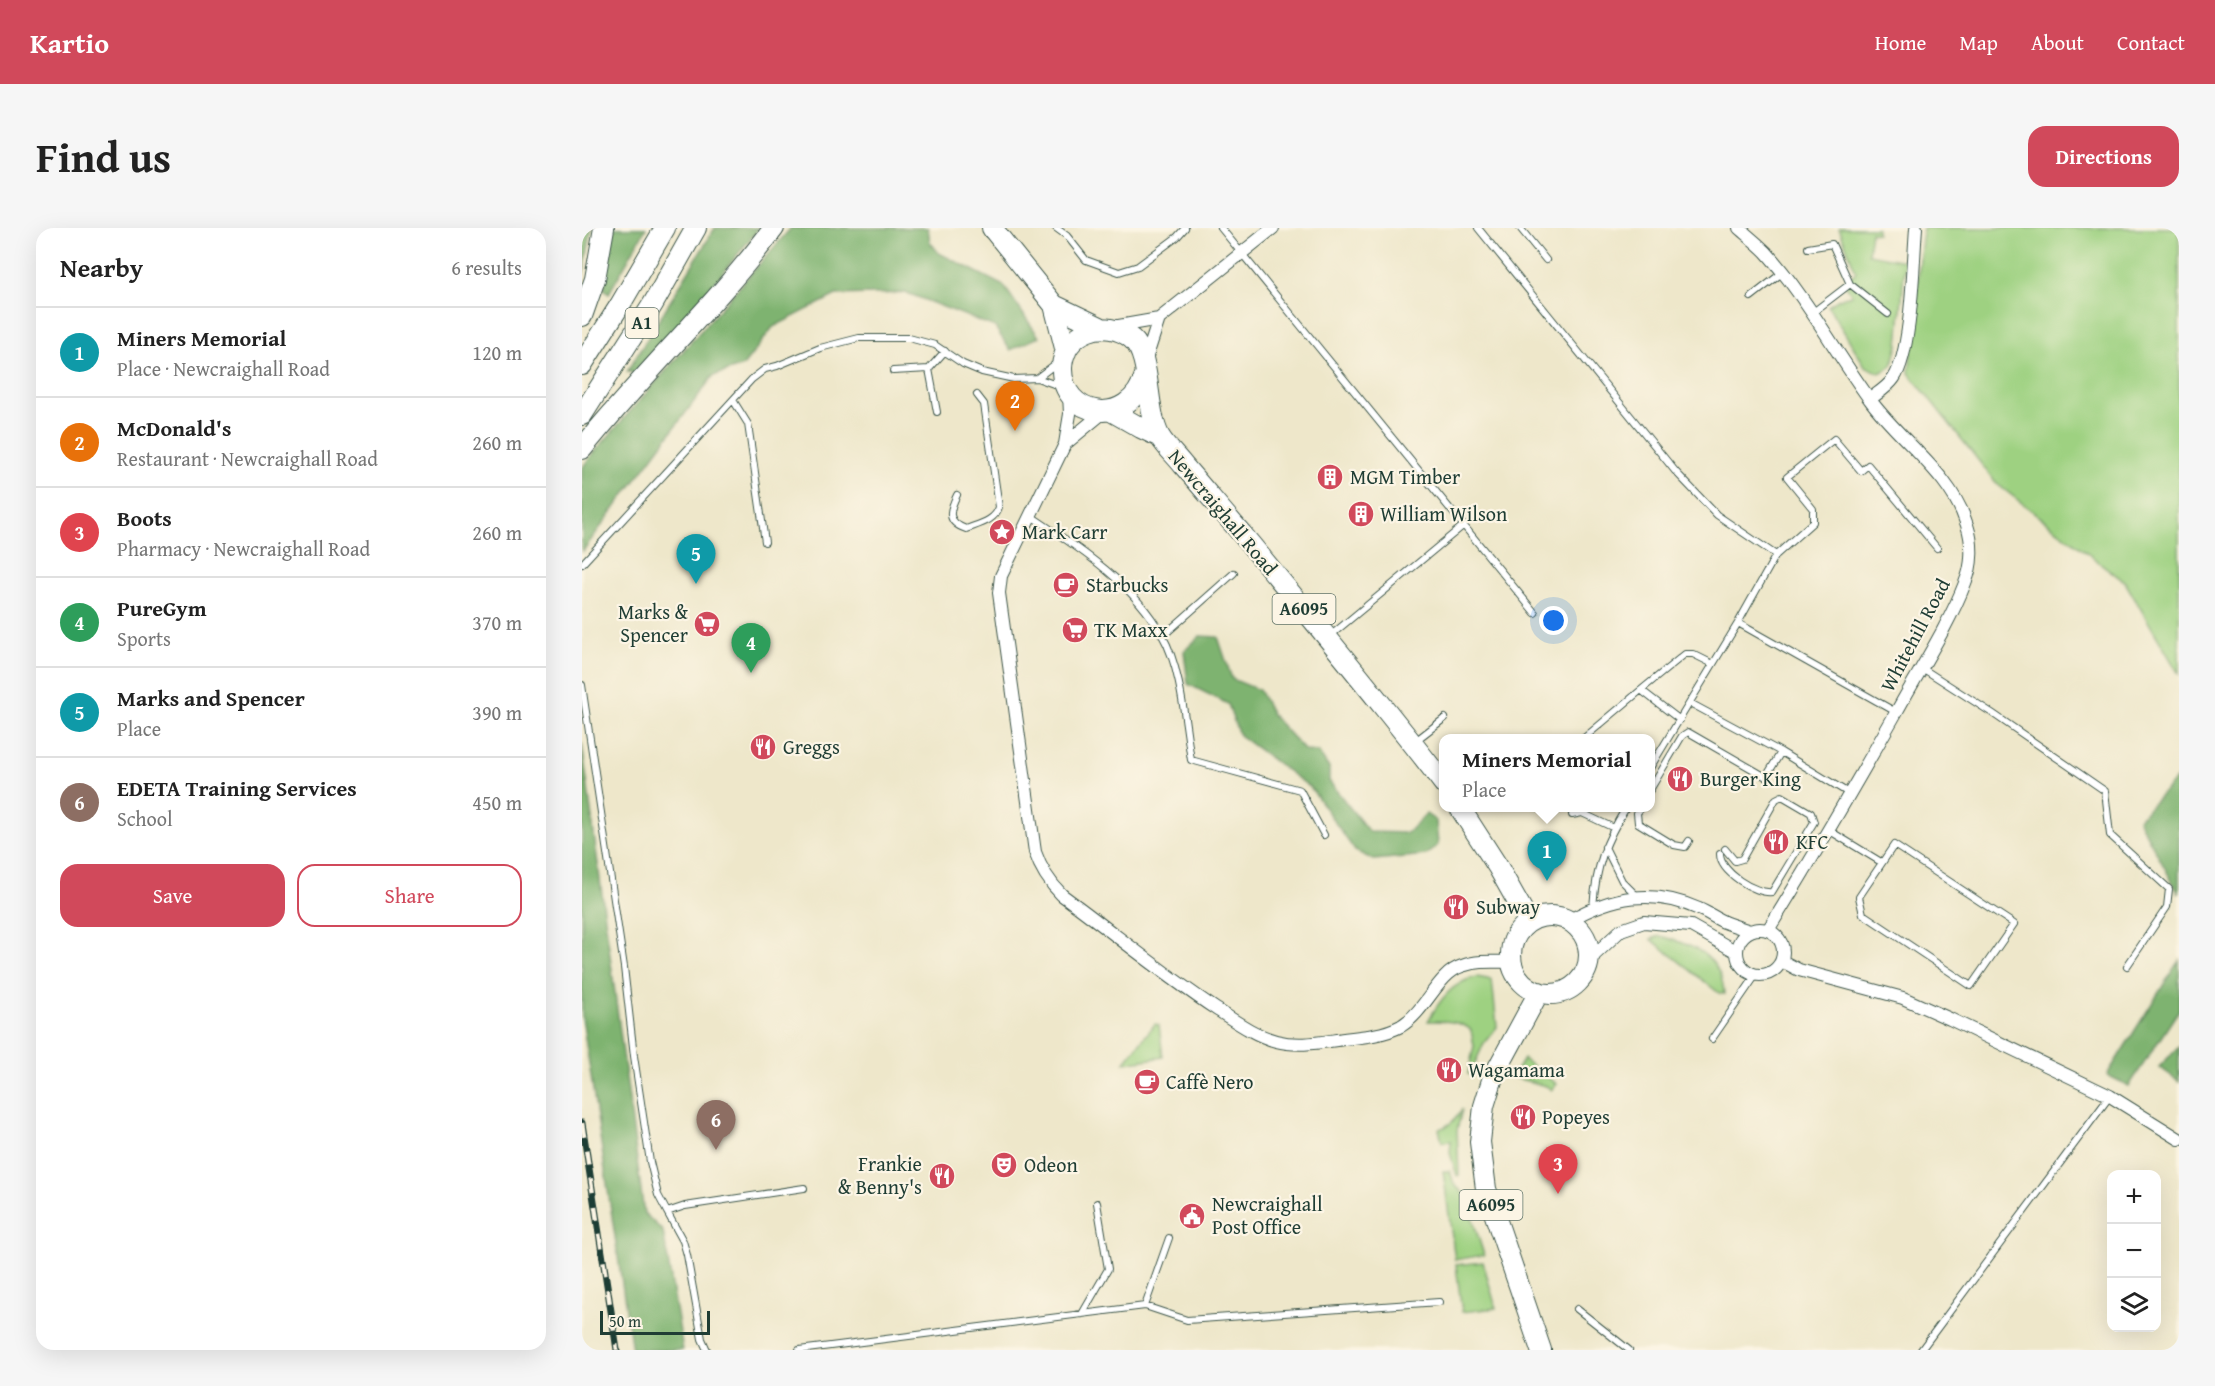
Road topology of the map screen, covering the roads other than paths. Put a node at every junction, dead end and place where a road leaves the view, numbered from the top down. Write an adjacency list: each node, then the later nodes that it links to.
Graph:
1 (604, 228): 25 (main road)
2 (665, 228): 30 (main road, A1)
3 (696, 228): 41 (main road, A1)
4 (774, 228): 44 (main road)
5 (983, 228): 17 (main road)
6 (992, 228): 17 (main road, Newcraighall Road / A6095)
7 (1056, 228): 8 (lane)
8 (1185, 228)
9 (1221, 228): 16 (lane)
10 (1273, 228): 16 (street)
11 (1478, 228): 50 (lane)
12 (1520, 228): 18 (lane)
13 (1739, 228): 19 (street, Whitehill Road)
14 (1916, 228): 37 (street)
15 (1808, 248): 20 (lane)
16 (1242, 252): 26 (street); 47 (lane)
17 (1011, 253): 22 (main road, Newcraighall Road / A6095)
18 (1546, 260)
19 (1782, 273): 21 (lane); 23 (street, Whitehill Road)
20 (1850, 284): 23 (lane); 24 (lane)
21 (1751, 297)
22 (1054, 305): 27 (main road, Newcraighall Road / A6095); 29 (main road, Newcraighall Road / A6095)
23 (1812, 313): 37 (street, Whitehill Road)
24 (1888, 314)
25 (582, 316)
26 (1160, 319): 27 (street); 31 (street)
27 (1105, 328): 29 (main road); 31 (main road, Newcraighall Road / A6095)
28 (945, 351): 32 (lane); 34 (lane); 38 (lane)
29 (1065, 355): 34 (lane); 35 (main road, Newcraighall Road / A6095)
30 (582, 365)
31 (1145, 368): 39 (main road); 42 (main road, Newcraighall Road / A6095)
32 (929, 369): 33 (lane); 40 (lane)
33 (893, 371)
34 (1037, 378): 35 (lane)
35 (1068, 391): 39 (main road, Newcraighall Road / A6095); 43 (street)
36 (977, 395): 45 (lane)
37 (1870, 399): 58 (street, Whitehill Road)
38 (733, 400): 48 (lane); 51 (lane)
39 (1108, 411): 42 (main road, Newcraighall Road / A6095); 43 (street)
40 (937, 412)
41 (582, 415)
42 (1160, 437): 56 (main road, Newcraighall Road / A6095)
43 (1065, 444): 46 (street)
44 (582, 449)
45 (957, 495)
46 (1031, 516): 55 (lane); 92 (street)
47 (1464, 525): 53 (lane); 56 (lane)
48 (765, 542)
49 (1937, 548): 50 (lane)
50 (1776, 555): 54 (lane)
51 (582, 564)
52 (1234, 573): 55 (lane)
53 (1535, 613)
54 (1738, 623): 57 (lane); 62 (lane)
55 (1163, 636): 78 (lane)
56 (1328, 637): 66 (main road, Newcraighall Road / A6095)
57 (1713, 664): 60 (lane); 61 (lane)
58 (1921, 668): 62 (street, Whitehill Road); 93 (lane)
59 (582, 685): 101 (lane)
60 (1641, 690): 64 (lane); 65 (lane)
61 (1690, 703): 64 (lane); 67 (lane)
62 (1896, 712): 71 (street, Whitehill Road)
63 (1445, 718): 66 (lane)
64 (1680, 720): 68 (lane)
65 (1589, 734)
66 (1412, 743): 69 (main road, Newcraighall Road / A6095)
67 (1781, 752): 70 (lane); 71 (lane)
68 (1655, 760)
69 (1439, 779)
70 (1655, 782)
71 (1851, 794): 77 (street, Whitehill Road)
72 (1463, 812): 86 (main road)
73 (1623, 812): 76 (lane)
74 (1638, 812): 79 (lane)
75 (1572, 815): 76 (lane)
76 (1614, 828): 80 (lane)
77 (1830, 831): 82 (lane); 87 (street, Whitehill Road)
78 (1324, 835)
79 (1689, 841)
80 (1605, 847): 83 (lane); 84 (lane)
81 (1722, 851): 81 (lane)
82 (1881, 862): 82 (lane)
83 (1638, 897): 84 (street); 88 (street)
84 (1593, 907): 85 (street)
85 (1570, 921): 86 (main road); 90 (main road)
86 (1528, 922): 92 (main road)
87 (1768, 930): 88 (street); 91 (street)
88 (1750, 931): 89 (street)
89 (1737, 952): 90 (street); 94 (street)
90 (1589, 960): 95 (main road)
91 (1782, 961): 94 (street); 97 (street)
92 (1512, 962): 95 (main road)
93 (2127, 966)
94 (1756, 975): 96 (lane)
95 (1539, 992): 109 (main road, A6095)
96 (1712, 1040)
97 (2110, 1096): 98 (street); 111 (lane)
98 (2179, 1138)
99 (804, 1188): 101 (lane)
100 (1097, 1203): 106 (lane)
101 (667, 1212): 107 (lane)
102 (1169, 1238): 104 (lane)
103 (1439, 1302): 104 (lane)
104 (1145, 1306): 106 (lane)
105 (1577, 1309): 110 (lane)
106 (1082, 1314): 108 (lane)
107 (707, 1350)
108 (799, 1350)
109 (1541, 1350)
110 (1629, 1350)
111 (1921, 1350)

